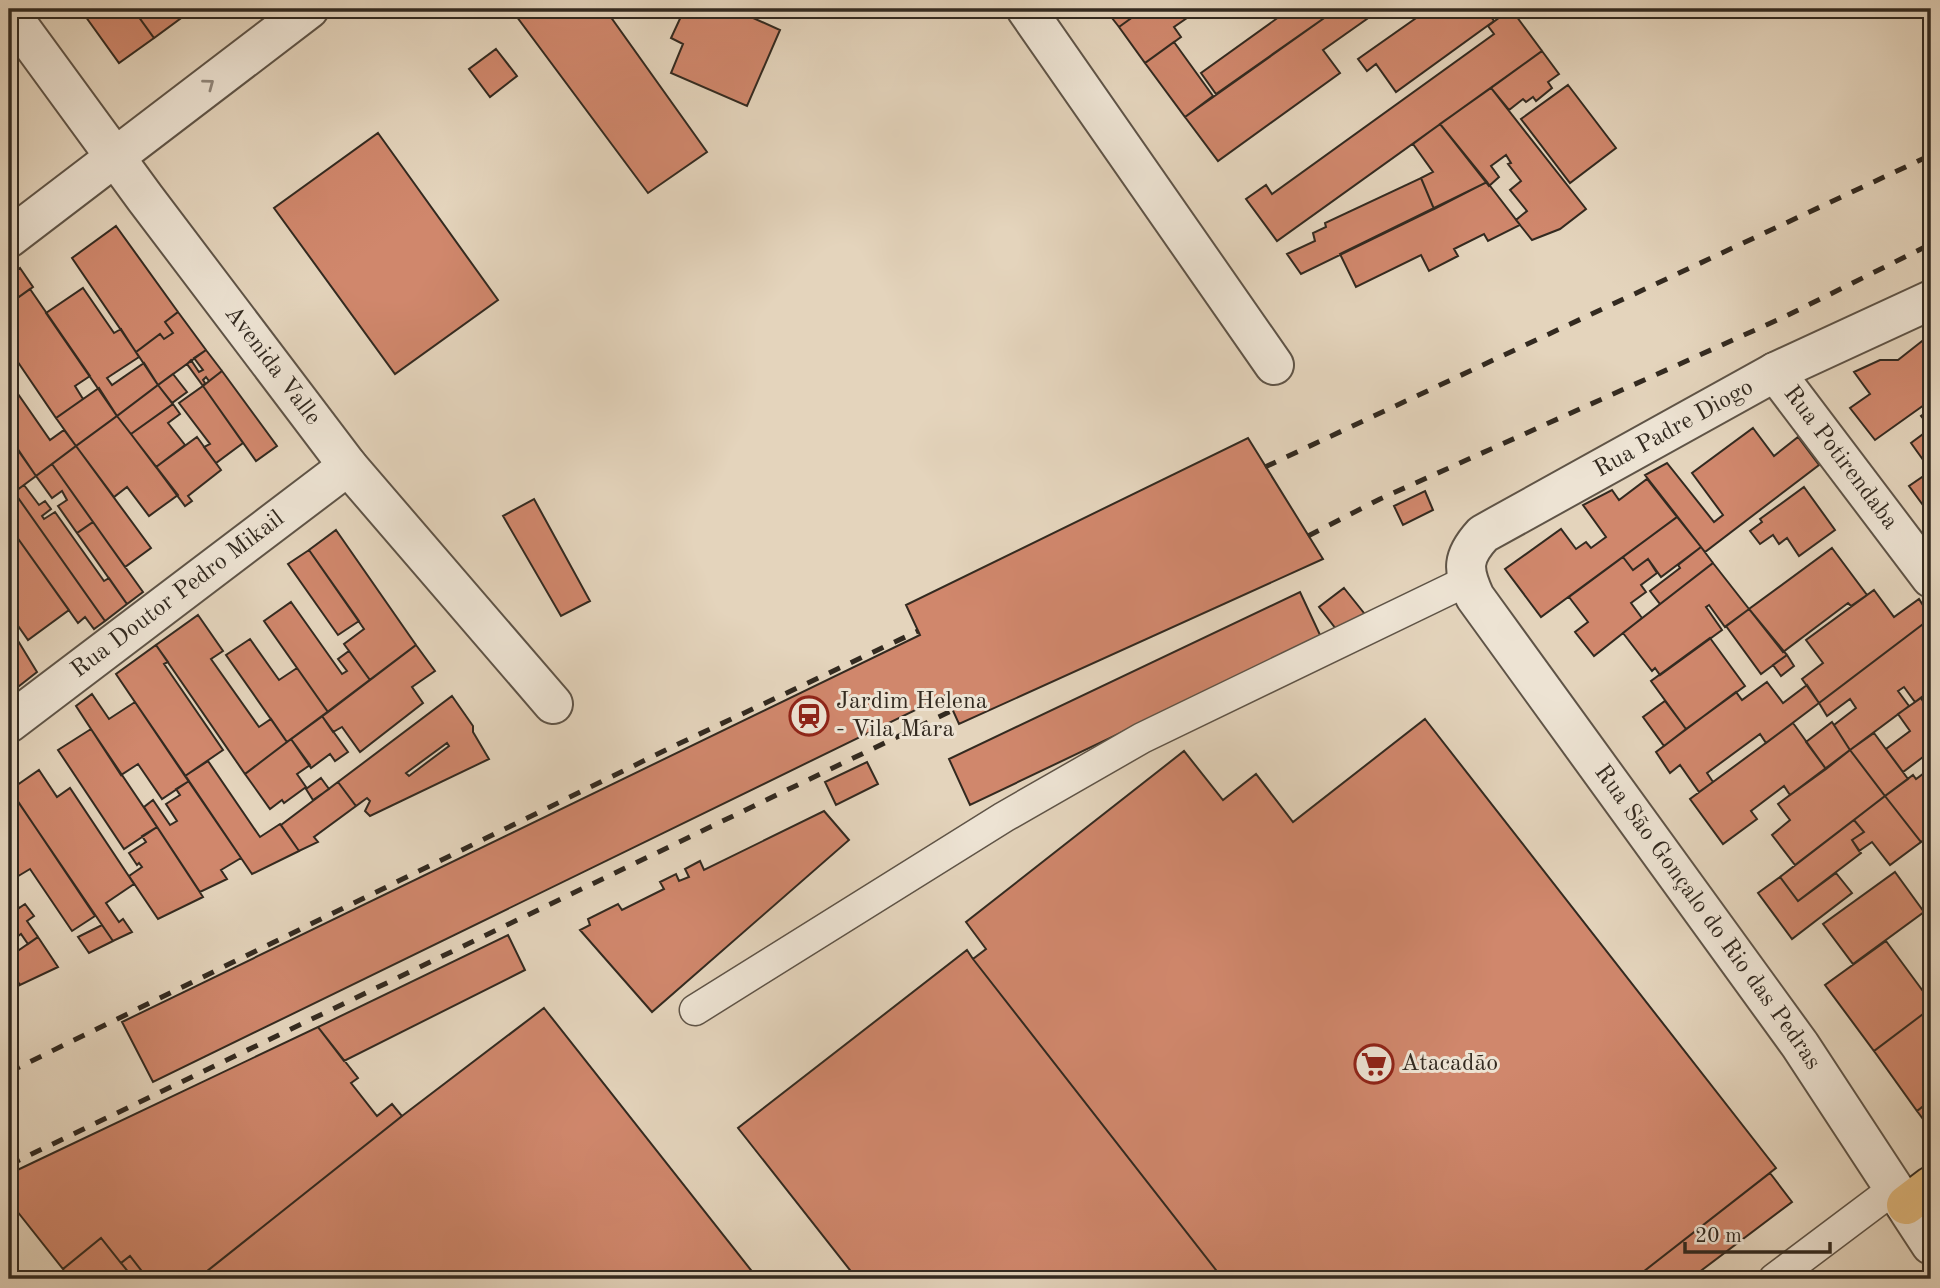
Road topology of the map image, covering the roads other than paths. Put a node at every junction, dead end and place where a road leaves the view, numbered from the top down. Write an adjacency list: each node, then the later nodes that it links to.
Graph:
1 (309, 9): 4 (street, one-way to 1)
2 (1026, 9): 7 (street)
3 (9, 12): 4 (street, Avenida Valle)
4 (115, 157): 5 (street); 9 (street, Avenida Valle)
5 (9, 238)
6 (1931, 300): 8 (street, Rua Padre Diogo)
7 (1266, 354)
8 (1775, 372): 10 (street, Rua Potirendaba); 11 (street, Rua Padre Diogo)
9 (348, 466): 12 (street, Avenida Valle); 13 (street, Rua Doutor Pedro Mikail)
10 (1931, 578)
11 (1471, 589): 14 (lane); 15 (street, Rua São Gonçalo do Rio das Pedras)
12 (553, 704)
13 (9, 723)
14 (695, 1010)
15 (1911, 1193): 16 (street, Rua São Gonçalo do Rio das Pedras); 17 (lane)
16 (1931, 1245)
17 (1774, 1279)

